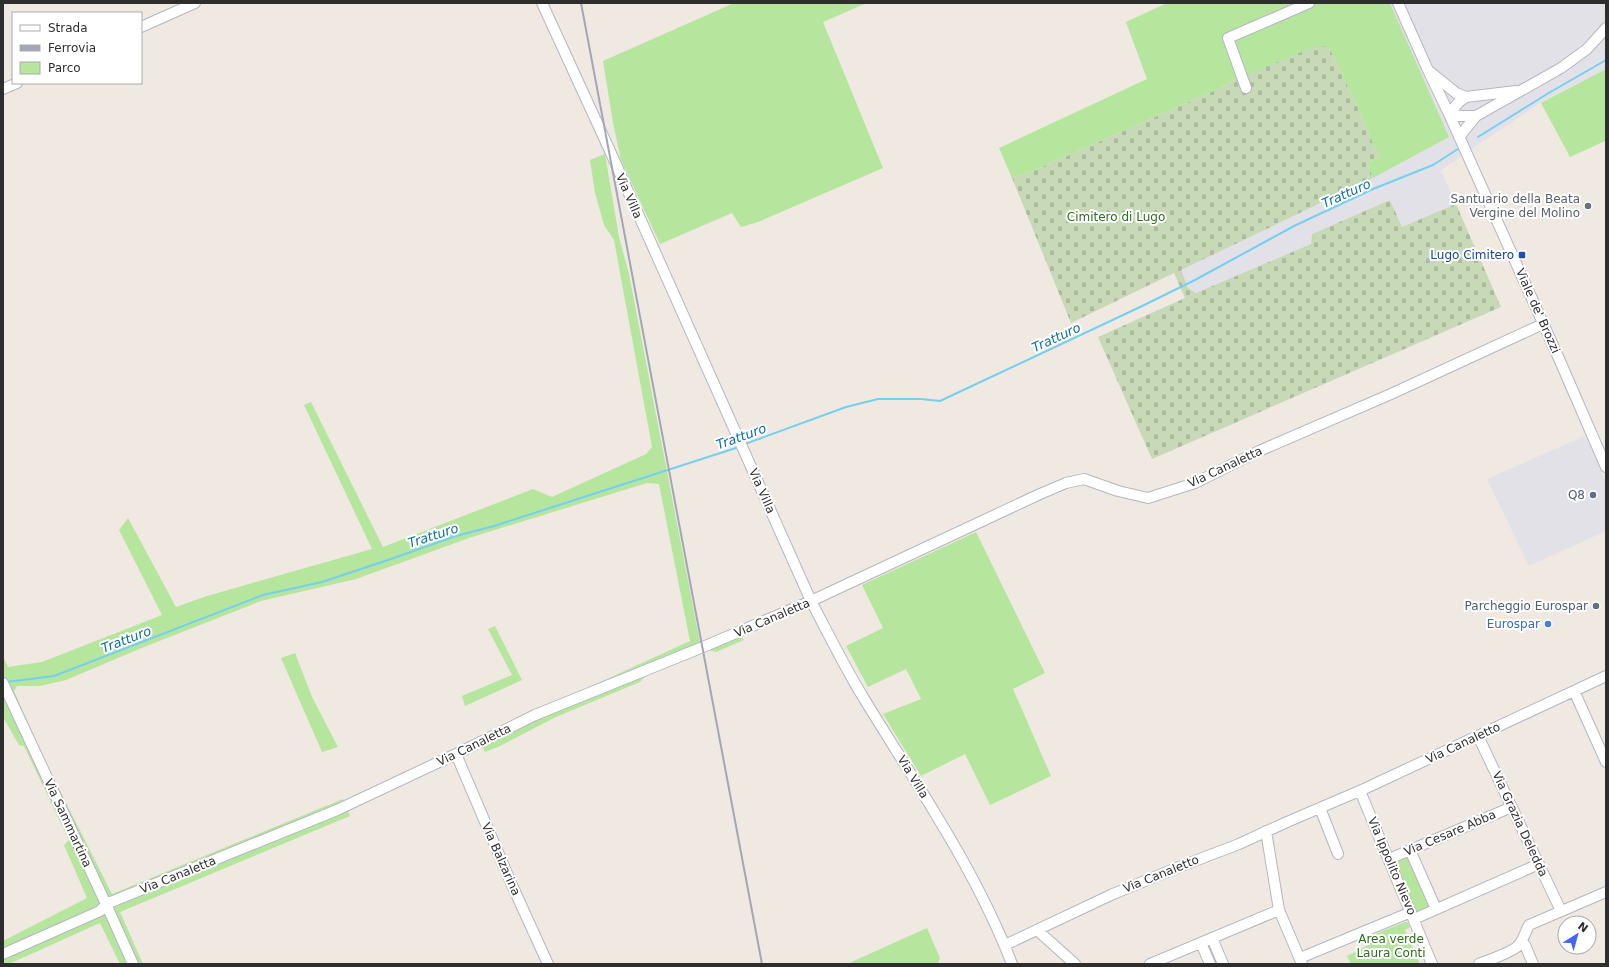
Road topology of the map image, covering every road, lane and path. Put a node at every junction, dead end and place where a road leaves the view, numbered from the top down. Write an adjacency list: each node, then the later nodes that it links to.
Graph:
1 (195, 3): 5 (street)
2 (542, 3): 18 (street, Via Villa)
3 (1309, 3): 9 (street)
4 (1398, 3): 7 (street, Viale de' Brozzi)
5 (142, 28)
6 (1606, 28): 11 (street)
7 (1426, 68): 12 (street); 13 (street, Viale de' Brozzi)
8 (15, 84): 10 (street)
9 (1246, 88)
10 (3, 89)
11 (1522, 91): 12 (street); 14 (street)
12 (1466, 97): 13 (street)
13 (1449, 114): 14 (street); 15 (street, Viale de' Brozzi)
14 (1476, 116): 15 (street)
15 (1459, 136): 16 (street, Viale de' Brozzi)
16 (1544, 324): 17 (street, Viale de' Brozzi); 18 (street, Via Canaletta)
17 (1606, 467)
18 (811, 601): 23 (street, Via Canaletta); 43 (street, Via Villa)
19 (1606, 676): 21 (street, Via Canaletto)
20 (4, 685): 34 (street, Via Sammartina)
21 (1574, 691): 22 (street, Via Canaletto); 24 (street)
22 (1478, 736): 25 (street, Via Canaletto); 26 (street, Via Grazia Deledda)
23 (456, 754): 34 (street, Via Canaletta); 47 (street, Via Balzarina)
24 (1606, 762)
25 (1360, 791): 27 (street, Via Canaletto); 31 (street, Via Ippolito Nievo)
26 (1512, 807): 29 (street, Via Cesare Abba); 32 (street, Via Grazia Deledda)
27 (1320, 808): 28 (street, Via Canaletto); 30 (street)
28 (1266, 832): 36 (street); 39 (street, Via Canaletto)
29 (1410, 850): 31 (street, Via Cesare Abba); 35 (street)
30 (1338, 854)
31 (1389, 860): 38 (street, Via Ippolito Nievo)
32 (1539, 864): 35 (street); 37 (street, Via Grazia Deledda)
33 (1606, 892): 37 (street)
34 (106, 904): 44 (street, Via Canaletta); 46 (street, Via Sammartina)
35 (1436, 909): 38 (street)
36 (1279, 910): 40 (street); 45 (street)
37 (1561, 912): 42 (street)
38 (1412, 915): 45 (street); 53 (street, Via Ippolito Nievo)
39 (1037, 930): 43 (street, Via Canaletto); 49 (street)
40 (1212, 938): 41 (street); 52 (street)
41 (1201, 942): 50 (street); 51 (street)
42 (1522, 942): 54 (street); 55 (street)
43 (1005, 945): 48 (street, Via Villa)
44 (3, 954)
45 (1301, 961)
46 (133, 964)
47 (548, 964)
48 (1012, 964)
49 (1075, 964)
50 (1150, 964)
51 (1210, 964)
52 (1223, 964)
53 (1432, 964)
54 (1479, 964)
55 (1533, 964)

